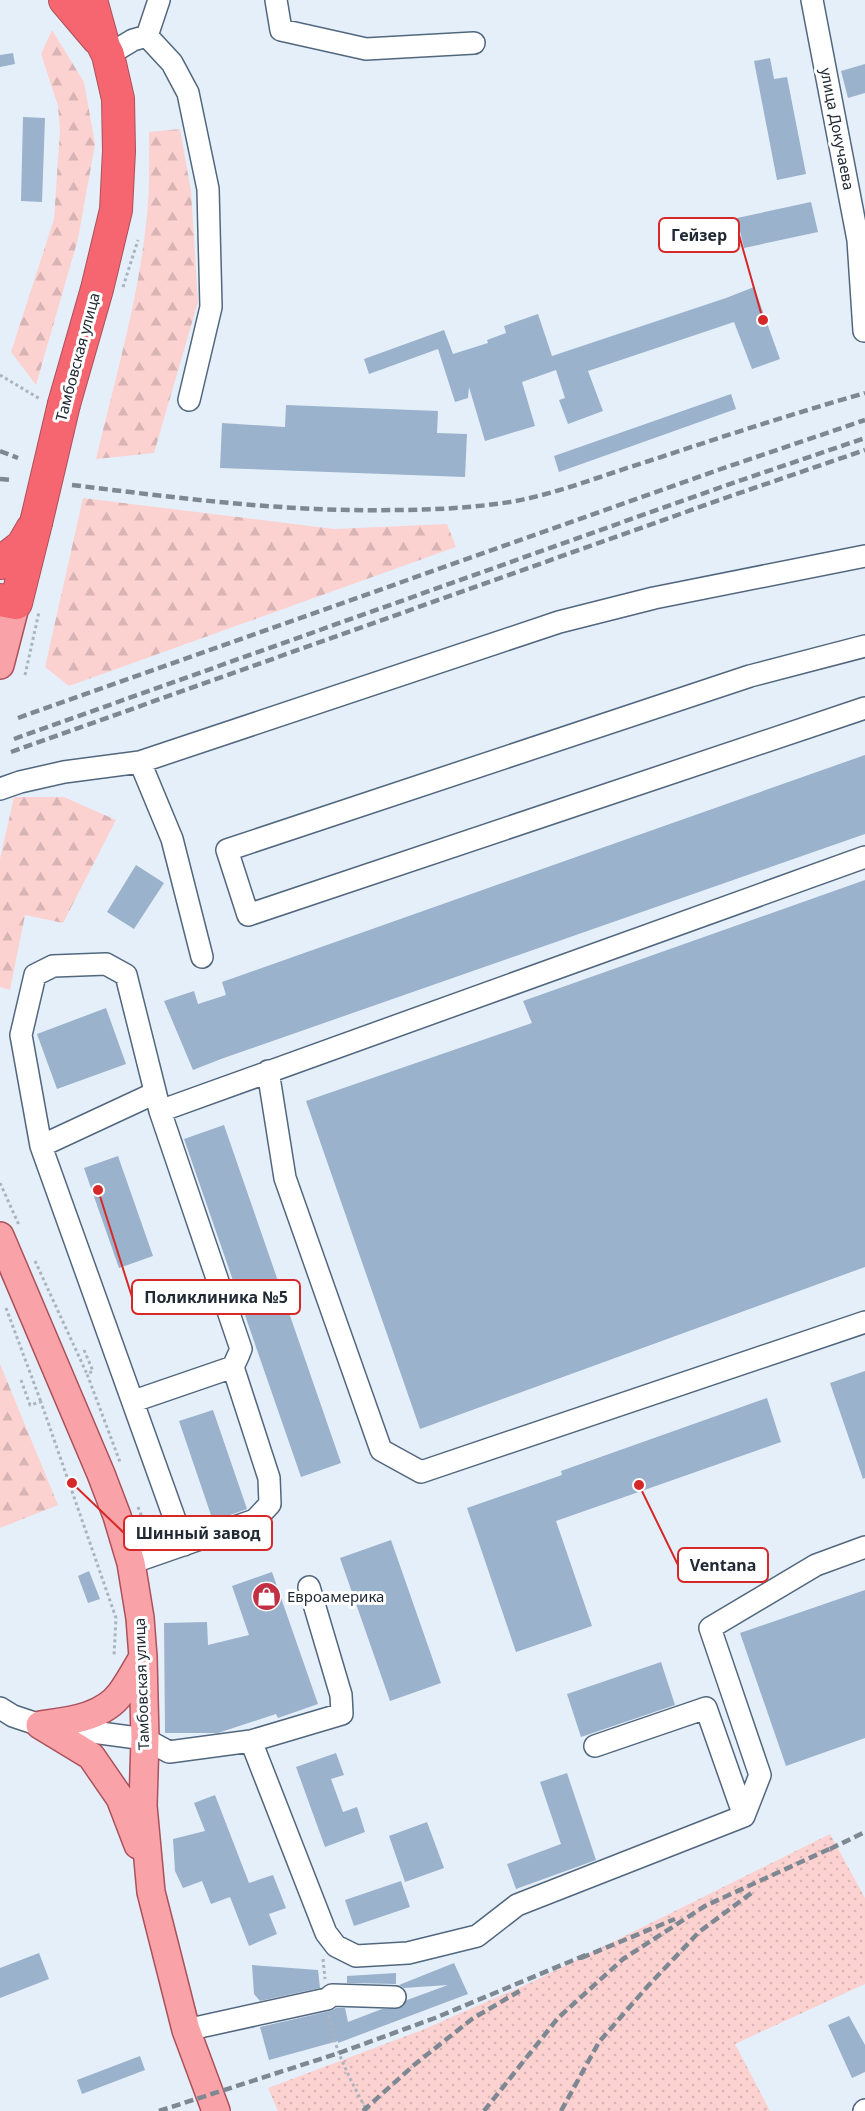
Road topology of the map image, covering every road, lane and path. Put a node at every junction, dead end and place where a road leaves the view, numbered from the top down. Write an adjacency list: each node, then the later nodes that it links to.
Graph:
1 (65, 0): 8 (highway)
2 (91, 0): 8 (highway, Тамбовская улица)
3 (159, 0): 6 (street)
4 (276, 0): 7 (street)
5 (812, 0): 9 (street, улица Докучаева)
6 (147, 36): 8 (street); 12 (street)
7 (474, 44)
8 (106, 51): 13 (highway, Тамбовская улица)
9 (862, 239): 10 (street, улица Докучаева)
10 (864, 331)
11 (0, 375): 13 (path)
12 (189, 400)
13 (52, 401): 14 (highway, Тамбовская улица, bridge)
14 (36, 523): 16 (highway); 17 (highway, Тамбовская улица)
15 (865, 556): 21 (street)
16 (0, 563)
17 (8, 601): 19 (main road, Тамбовская улица)
18 (865, 646): 20 (street)
19 (0, 665)
20 (865, 708)
21 (140, 762): 22 (street); 24 (street)
22 (0, 789)
23 (865, 857): 25 (street)
24 (202, 957)
25 (268, 1071): 26 (street); 32 (street)
26 (158, 1102): 27 (street); 27 (street); 34 (street)
27 (41, 1146): 37 (street)
28 (0, 1183): 29 (path)
29 (12, 1235): 44 (main road, Тамбовская улица)
30 (33, 1256): 35 (path)
31 (4, 1303): 38 (path)
32 (865, 1322)
33 (84, 1350): 35 (path)
34 (233, 1367): 37 (street); 42 (street)
35 (87, 1374): 39 (path)
36 (21, 1380): 38 (path)
37 (134, 1401): 42 (street)
38 (41, 1402): 46 (path)
39 (124, 1471)
40 (136, 1503): 41 (path)
41 (145, 1525)
42 (184, 1545): 44 (street)
43 (865, 1547): 53 (street)
44 (131, 1563): 47 (main road, Тамбовская улица)
45 (309, 1587): 51 (street)
46 (114, 1656)
47 (143, 1657): 49 (main road); 50 (main road, Тамбовская улица)
48 (0, 1708): 49 (street)
49 (40, 1725): 50 (street); 54 (main road)
50 (145, 1739): 51 (street); 54 (main road, Тамбовская улица)
51 (251, 1741): 53 (street)
52 (595, 1746): 53 (street)
53 (744, 1816)
54 (151, 1892): 56 (main road, Тамбовская улица)
55 (396, 1997): 56 (street)
56 (186, 2030): 57 (main road, Тамбовская улица)
57 (216, 2111)

